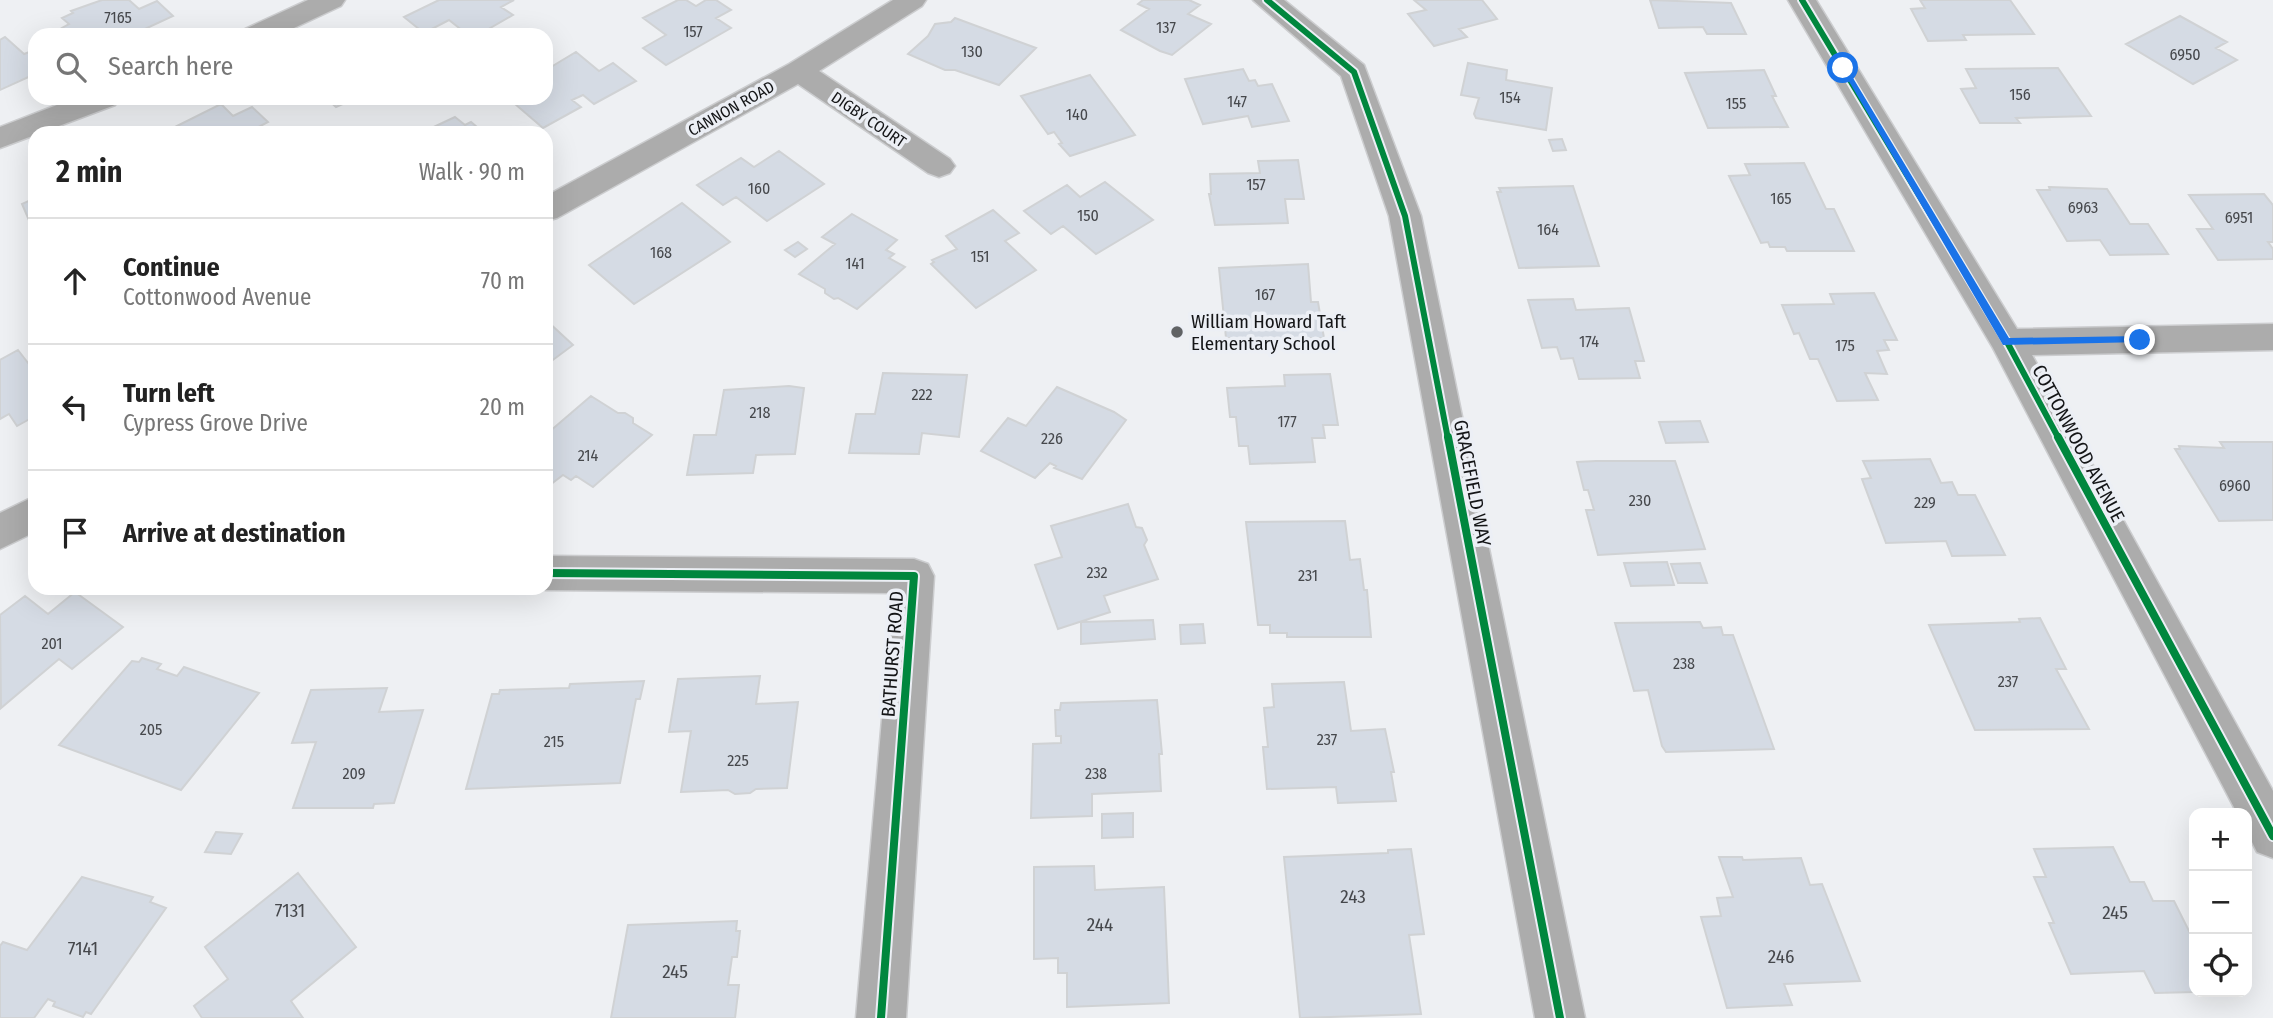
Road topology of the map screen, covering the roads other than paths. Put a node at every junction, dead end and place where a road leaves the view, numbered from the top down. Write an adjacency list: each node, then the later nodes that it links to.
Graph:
1 (331, 0): 5 (street)
2 (912, 0): 6 (street, CANNON ROAD)
3 (1267, 0): 20 (street, GRACEFIELD WAY)
4 (1802, 0): 14 (street, COTTONWOOD AVENUE)
5 (270, 28)
6 (799, 71): 11 (street, DIGBY COURT); 12 (street, CANNON ROAD)
7 (86, 105): 8 (street)
8 (31, 126)
9 (28, 127): 10 (street)
10 (0, 138)
11 (939, 166)
12 (553, 206)
13 (2273, 337): 14 (street)
14 (2007, 342): 18 (street, COTTONWOOD AVENUE)
15 (28, 516): 16 (street)
16 (0, 533)
17 (553, 573): 19 (street, BATHURST ROAD)
18 (2273, 836)
19 (881, 1018)
20 (1560, 1018)

